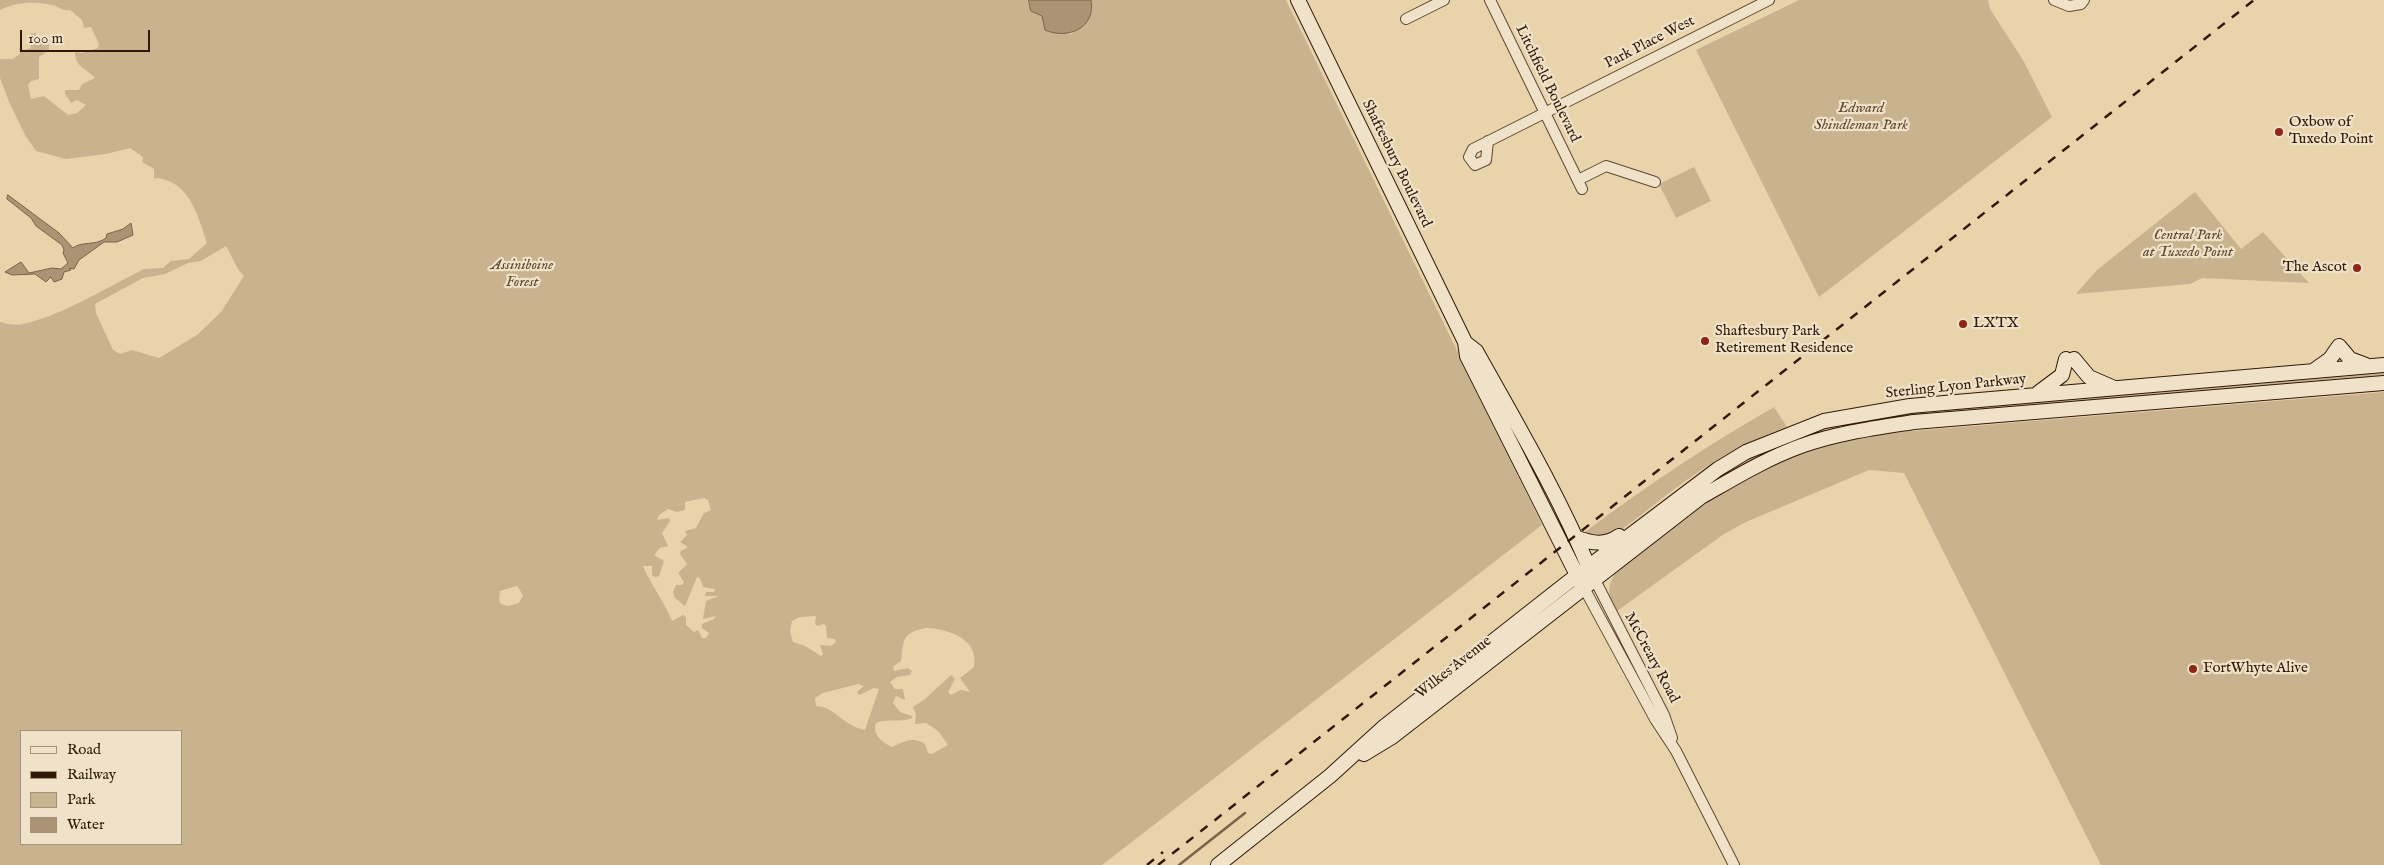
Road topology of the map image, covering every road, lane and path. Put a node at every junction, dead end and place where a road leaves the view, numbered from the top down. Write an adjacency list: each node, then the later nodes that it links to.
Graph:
1 (1298, 0): 11 (main road, Shaftesbury Boulevard)
2 (1444, 0): 7 (street)
3 (1490, 0): 8 (street, Litchfield Boulevard)
4 (1769, 0): 8 (street, Park Place West)
5 (2054, 0): 6 (street)
6 (2084, 0)
7 (1406, 19)
8 (1545, 112): 9 (street, Park Place West); 10 (street, Litchfield Boulevard)
9 (1488, 141)
10 (1655, 182)
11 (1465, 342): 18 (main road, Shaftesbury Boulevard); 19 (main road, Shaftesbury Boulevard)
12 (2378, 366): 13 (main road, Sterling Lyon Parkway); 13 (main road)
13 (2312, 371): 15 (main road, Sterling Lyon Parkway)
14 (2384, 384): 20 (main road, Sterling Lyon Parkway)
15 (2118, 388): 16 (main road, Sterling Lyon Parkway); 16 (main road)
16 (2034, 396): 17 (main road, Sterling Lyon Parkway)
17 (1660, 511): 18 (main road); 20 (main road, Sterling Lyon Parkway)
18 (1576, 538): 20 (main road, Shaftesbury Boulevard)
19 (1577, 575): 20 (main road, Shaftesbury Boulevard); 21 (main road, Wilkes Avenue)
20 (1589, 578): 21 (main road, Wilkes Avenue); 23 (street, McCreary Road)
21 (1330, 776): 22 (main road, Wilkes Avenue)
22 (1218, 865)
23 (1734, 865)

